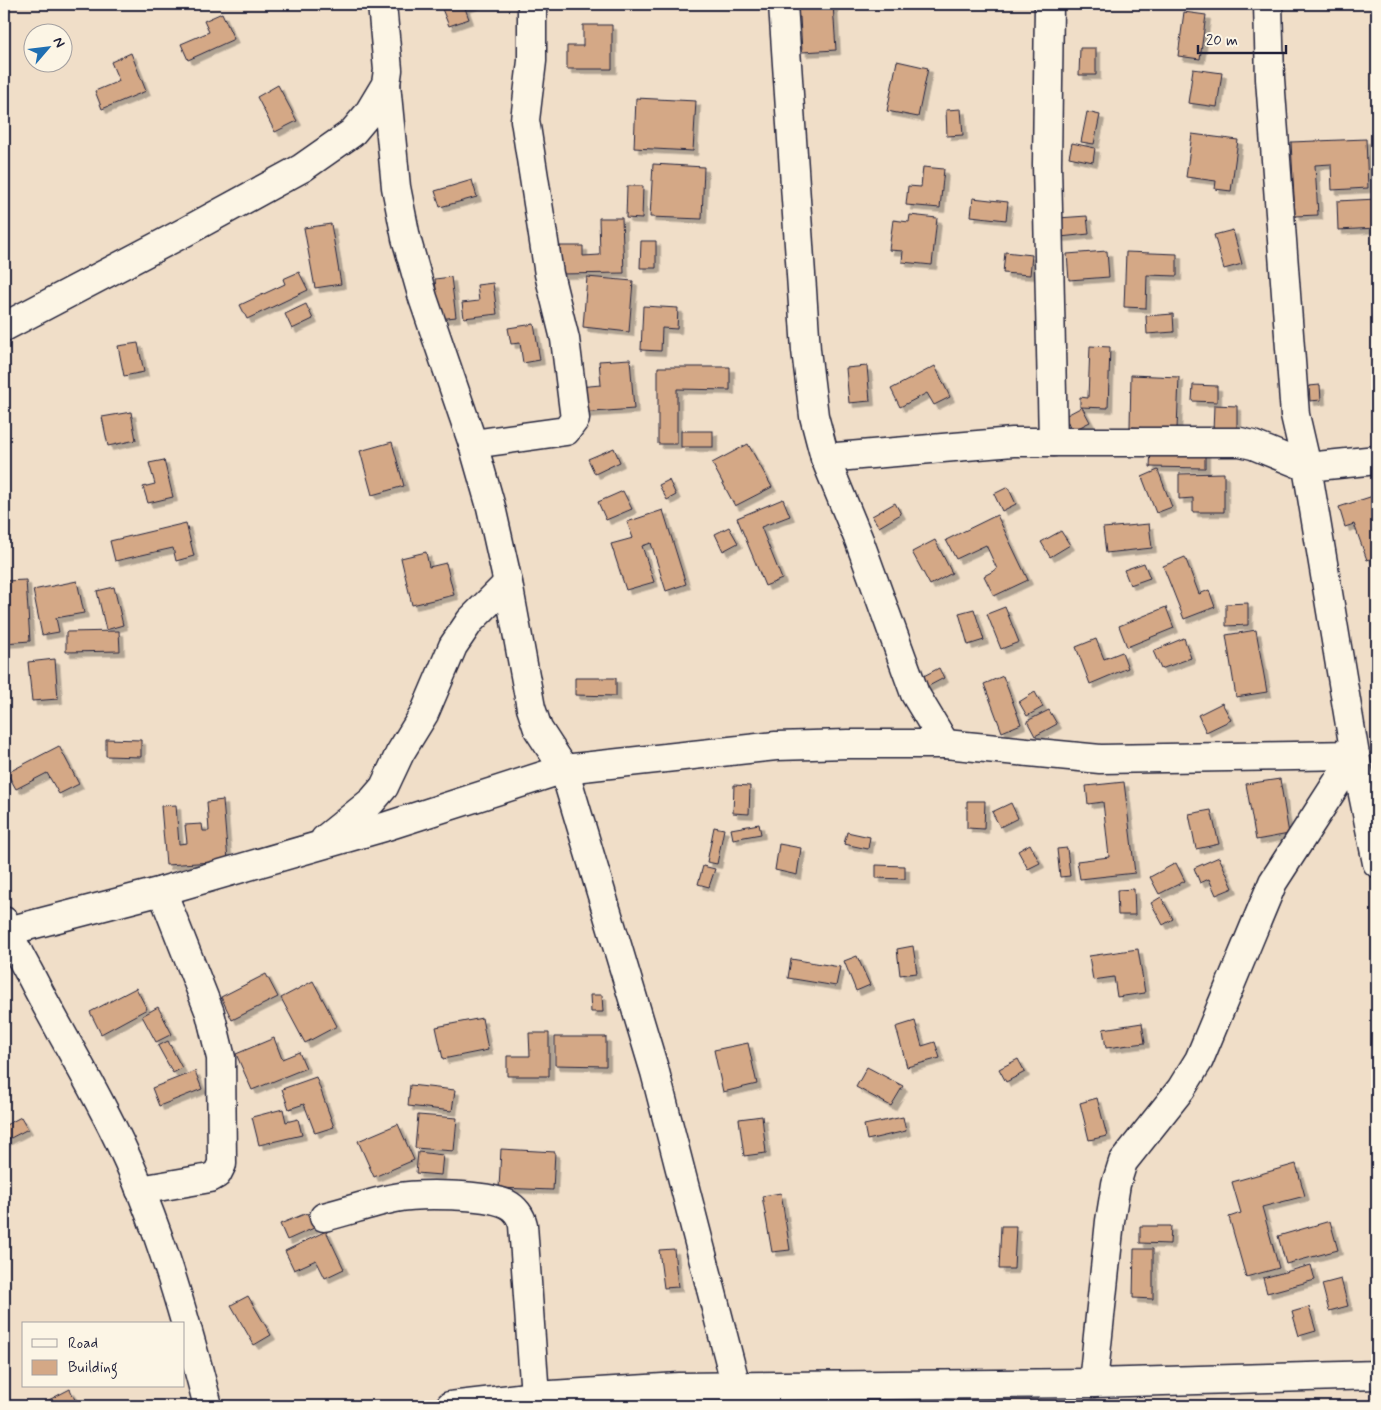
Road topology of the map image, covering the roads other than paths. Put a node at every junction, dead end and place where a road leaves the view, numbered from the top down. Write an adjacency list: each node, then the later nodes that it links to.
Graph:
1 (382, 4): 6 (street)
2 (532, 4): 9 (street)
3 (783, 4): 10 (street)
4 (1048, 4): 8 (street)
5 (1268, 4): 12 (street)
6 (386, 84): 7 (street); 9 (street)
7 (4, 327)
8 (1053, 442): 10 (street); 12 (street)
9 (473, 444): 13 (street)
10 (825, 458): 14 (street)
11 (1377, 460): 12 (street)
12 (1307, 467): 15 (street)
13 (508, 583): 16 (street); 17 (street)
14 (945, 744): 15 (street); 16 (street)
15 (1355, 755): 18 (street); 24 (street)
16 (564, 769): 17 (street); 25 (street)
17 (316, 846): 19 (street)
18 (1377, 863)
19 (162, 891): 20 (street); 21 (street)
20 (5, 928): 21 (street)
21 (140, 1190): 27 (street)
22 (324, 1217): 26 (street)
23 (1377, 1375): 24 (street)
24 (1093, 1383): 25 (street)
25 (736, 1386): 26 (street)
26 (535, 1396): 28 (street)
27 (208, 1406)
28 (450, 1406)

